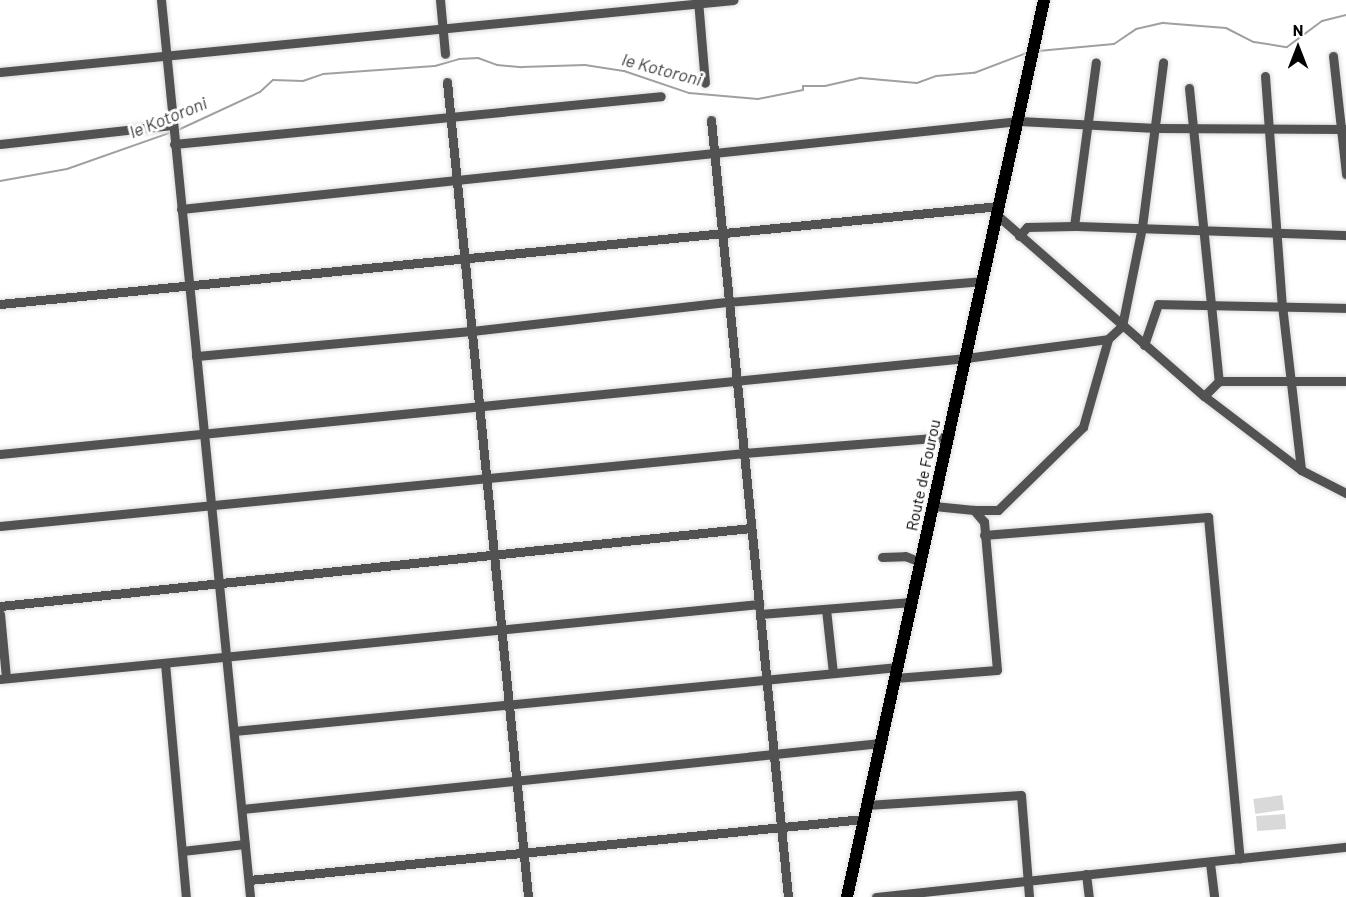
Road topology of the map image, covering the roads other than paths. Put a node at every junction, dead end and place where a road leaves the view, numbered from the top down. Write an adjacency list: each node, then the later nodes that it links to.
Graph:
1 (160, 0): 8 (street)
2 (440, 0): 6 (street)
3 (733, 0): 5 (street)
4 (1044, 0): 20 (main road, Route de Fourou)
5 (698, 2): 6 (street); 15 (street)
6 (442, 28): 7 (street); 8 (street)
7 (445, 54)
8 (166, 56): 12 (street); 21 (street)
9 (1333, 56): 25 (street)
10 (1096, 62): 22 (street)
11 (1163, 62): 23 (street)
12 (0, 72)
13 (1265, 76): 26 (street)
14 (447, 82): 18 (street)
15 (705, 83)
16 (1189, 88): 24 (street)
17 (662, 96): 18 (street)
18 (450, 118): 27 (street); 31 (street)
19 (711, 120): 29 (street)
20 (1019, 121): 22 (street); 29 (street); 33 (main road, Route de Fourou)
21 (172, 125): 27 (street); 28 (street)
22 (1088, 125): 23 (street); 34 (street)
23 (1155, 129): 24 (street); 35 (street)
24 (1194, 129): 26 (street); 36 (street)
25 (1344, 129): 26 (street); 30 (street)
26 (1270, 131): 38 (street)
27 (174, 141): 32 (street)
28 (0, 144)
29 (715, 154): 31 (street); 37 (street)
30 (1346, 174)
31 (457, 180): 32 (street); 41 (street)
32 (181, 209): 43 (street)
33 (998, 210): 37 (street); 40 (street); 42 (main road, Route de Fourou)
34 (1074, 226): 35 (street); 40 (street)
35 (1142, 227): 36 (street); 49 (street)
36 (1204, 230): 38 (street); 46 (street)
37 (723, 231): 41 (street); 44 (street)
38 (1278, 232): 39 (street); 47 (street)
39 (1346, 235)
40 (1019, 236): 49 (street)
41 (464, 256): 43 (street); 50 (street)
42 (982, 281): 44 (street); 54 (main road, Route de Fourou)
43 (189, 283): 45 (street); 53 (street)
44 (728, 302): 50 (street); 55 (street)
45 (0, 304)
46 (1212, 306): 47 (street); 52 (street); 57 (street)
47 (1282, 306): 48 (street); 56 (street)
48 (1346, 308)
49 (1122, 326): 51 (street); 52 (street)
50 (472, 331): 53 (street); 60 (street)
51 (1108, 339): 54 (street); 70 (street)
52 (1144, 345): 59 (street)
53 (196, 356): 61 (street)
54 (966, 358): 55 (street); 62 (main road, Route de Fourou)
55 (737, 378): 60 (street); 63 (street)
56 (1291, 380): 57 (street); 58 (street); 65 (street)
57 (1219, 381): 59 (street)
58 (1346, 381)
59 (1204, 396): 65 (street)
60 (480, 405): 61 (street); 66 (street)
61 (204, 431): 64 (street); 68 (street)
62 (949, 437): 63 (street); 69 (main road, Route de Fourou)
63 (744, 453): 66 (street); 72 (street)
64 (0, 454)
65 (1301, 470): 67 (street)
66 (488, 478): 68 (street); 74 (street)
67 (1346, 493)
68 (211, 506): 71 (street); 77 (street)
69 (934, 506): 70 (street); 76 (main road, Route de Fourou)
70 (974, 510): 73 (street)
71 (0, 526)
72 (751, 528): 74 (street); 80 (street)
73 (984, 535): 86 (street); 103 (street)
74 (495, 557): 77 (street); 83 (street)
75 (882, 557): 76 (street)
76 (921, 562): 78 (main road, Route de Fourou)
77 (219, 581): 79 (street); 84 (street)
78 (912, 602): 81 (street); 86 (main road, Route de Fourou)
79 (0, 606)
80 (759, 609): 81 (street); 83 (street); 89 (street)
81 (826, 609): 87 (street)
82 (0, 614): 88 (street)
83 (501, 630): 84 (street); 90 (street)
84 (226, 658): 85 (street); 91 (street)
85 (165, 663): 88 (street); 101 (street)
86 (896, 672): 87 (street); 92 (main road, Route de Fourou)
87 (833, 673): 89 (street)
88 (3, 679)
89 (768, 680): 90 (street); 93 (street)
90 (508, 704): 91 (street); 94 (street)
91 (234, 731): 96 (street)
92 (881, 743): 93 (street); 95 (main road, Route de Fourou)
93 (774, 756): 94 (street); 98 (street)
94 (516, 781): 96 (street); 102 (street)
95 (867, 805): 97 (main road, Route de Fourou); 107 (street)
96 (242, 809): 99 (street)
97 (863, 819): 98 (street); 113 (main road, Route de Fourou)
98 (782, 827): 102 (street); 112 (street)
99 (245, 844): 101 (street); 106 (street)
100 (1346, 847): 103 (street)
101 (182, 851): 109 (street)
102 (523, 853): 106 (street); 111 (street)
103 (1240, 860): 104 (street)
104 (1210, 863): 105 (street); 117 (street)
105 (1086, 874): 107 (street); 116 (street)
106 (249, 880): 110 (street)
107 (1028, 881): 108 (street); 115 (street)
108 (890, 896): 114 (street)
109 (186, 897)
110 (250, 897)
111 (528, 897)
112 (789, 897)
113 (847, 897)
114 (876, 897)
115 (1029, 897)
116 (1089, 897)
117 (1214, 897)

